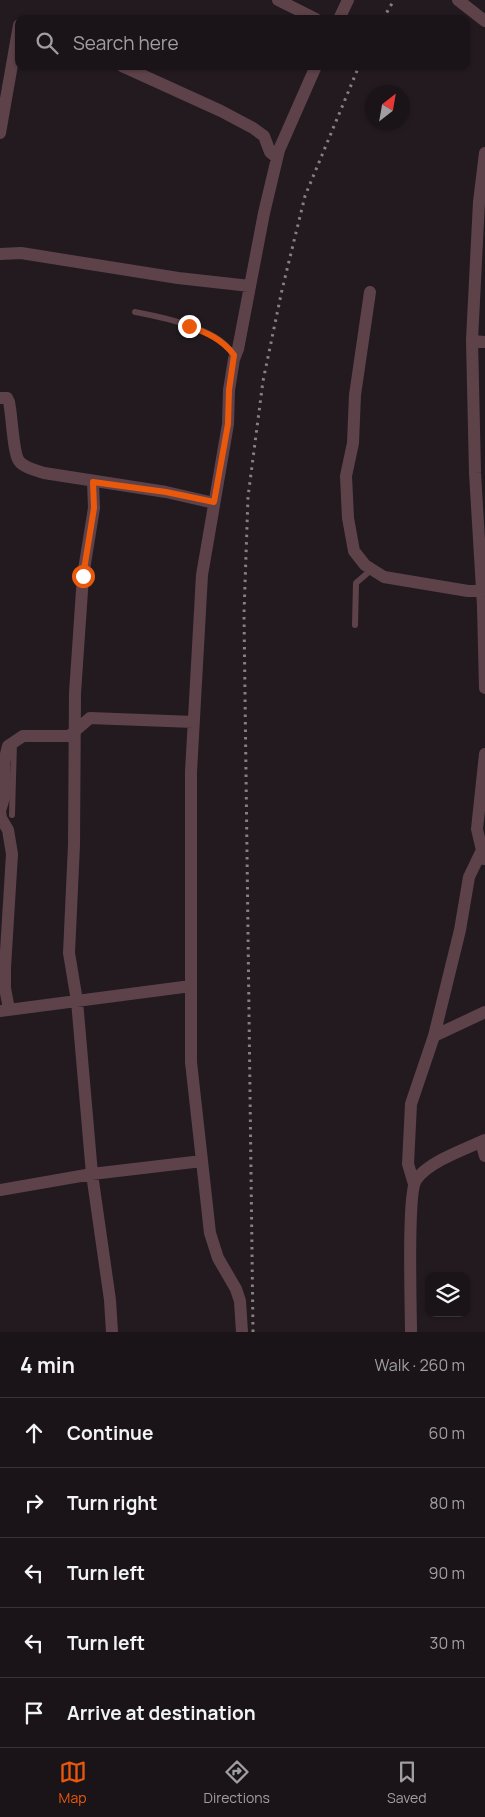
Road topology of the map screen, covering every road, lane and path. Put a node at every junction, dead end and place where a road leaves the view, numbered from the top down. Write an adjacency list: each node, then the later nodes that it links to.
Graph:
1 (278, 0): 4 (street)
2 (348, 0): 5 (street)
3 (458, 0): 6 (street)
4 (308, 15)
5 (341, 15)
6 (485, 21)
7 (15, 48): 10 (street)
8 (131, 70): 12 (street)
9 (314, 70): 12 (street)
10 (0, 133)
11 (485, 153): 13 (street)
12 (277, 158): 15 (street)
13 (482, 235): 18 (street)
14 (0, 254): 15 (street)
15 (250, 286): 19 (street)
16 (370, 292): 23 (street)
17 (135, 312): 19 (lane)
18 (479, 342): 24 (street)
19 (234, 359): 22 (street)
20 (0, 398): 21 (street)
21 (93, 482): 22 (street); 29 (street)
22 (214, 502): 28 (street)
23 (371, 570): 24 (street); 26 (lane)
24 (482, 591): 25 (street)
25 (484, 605): 27 (street)
26 (355, 625)
27 (485, 688)
28 (194, 722): 29 (street); 34 (street)
29 (75, 733): 30 (street); 35 (street)
30 (14, 740): 32 (lane); 36 (street)
31 (485, 754): 33 (street)
32 (12, 815)
33 (483, 857): 38 (street)
34 (191, 986): 35 (street); 41 (street)
35 (77, 1001): 36 (street); 42 (street)
36 (4, 1010)
37 (485, 1012): 38 (street)
38 (434, 1036): 43 (street)
39 (483, 1141): 40 (street); 43 (street)
40 (485, 1156)
41 (202, 1161): 42 (street); 46 (street)
42 (92, 1174): 44 (street); 45 (street)
43 (414, 1184): 47 (street)
44 (0, 1190)
45 (112, 1332)
46 (242, 1332)
47 (411, 1332)

